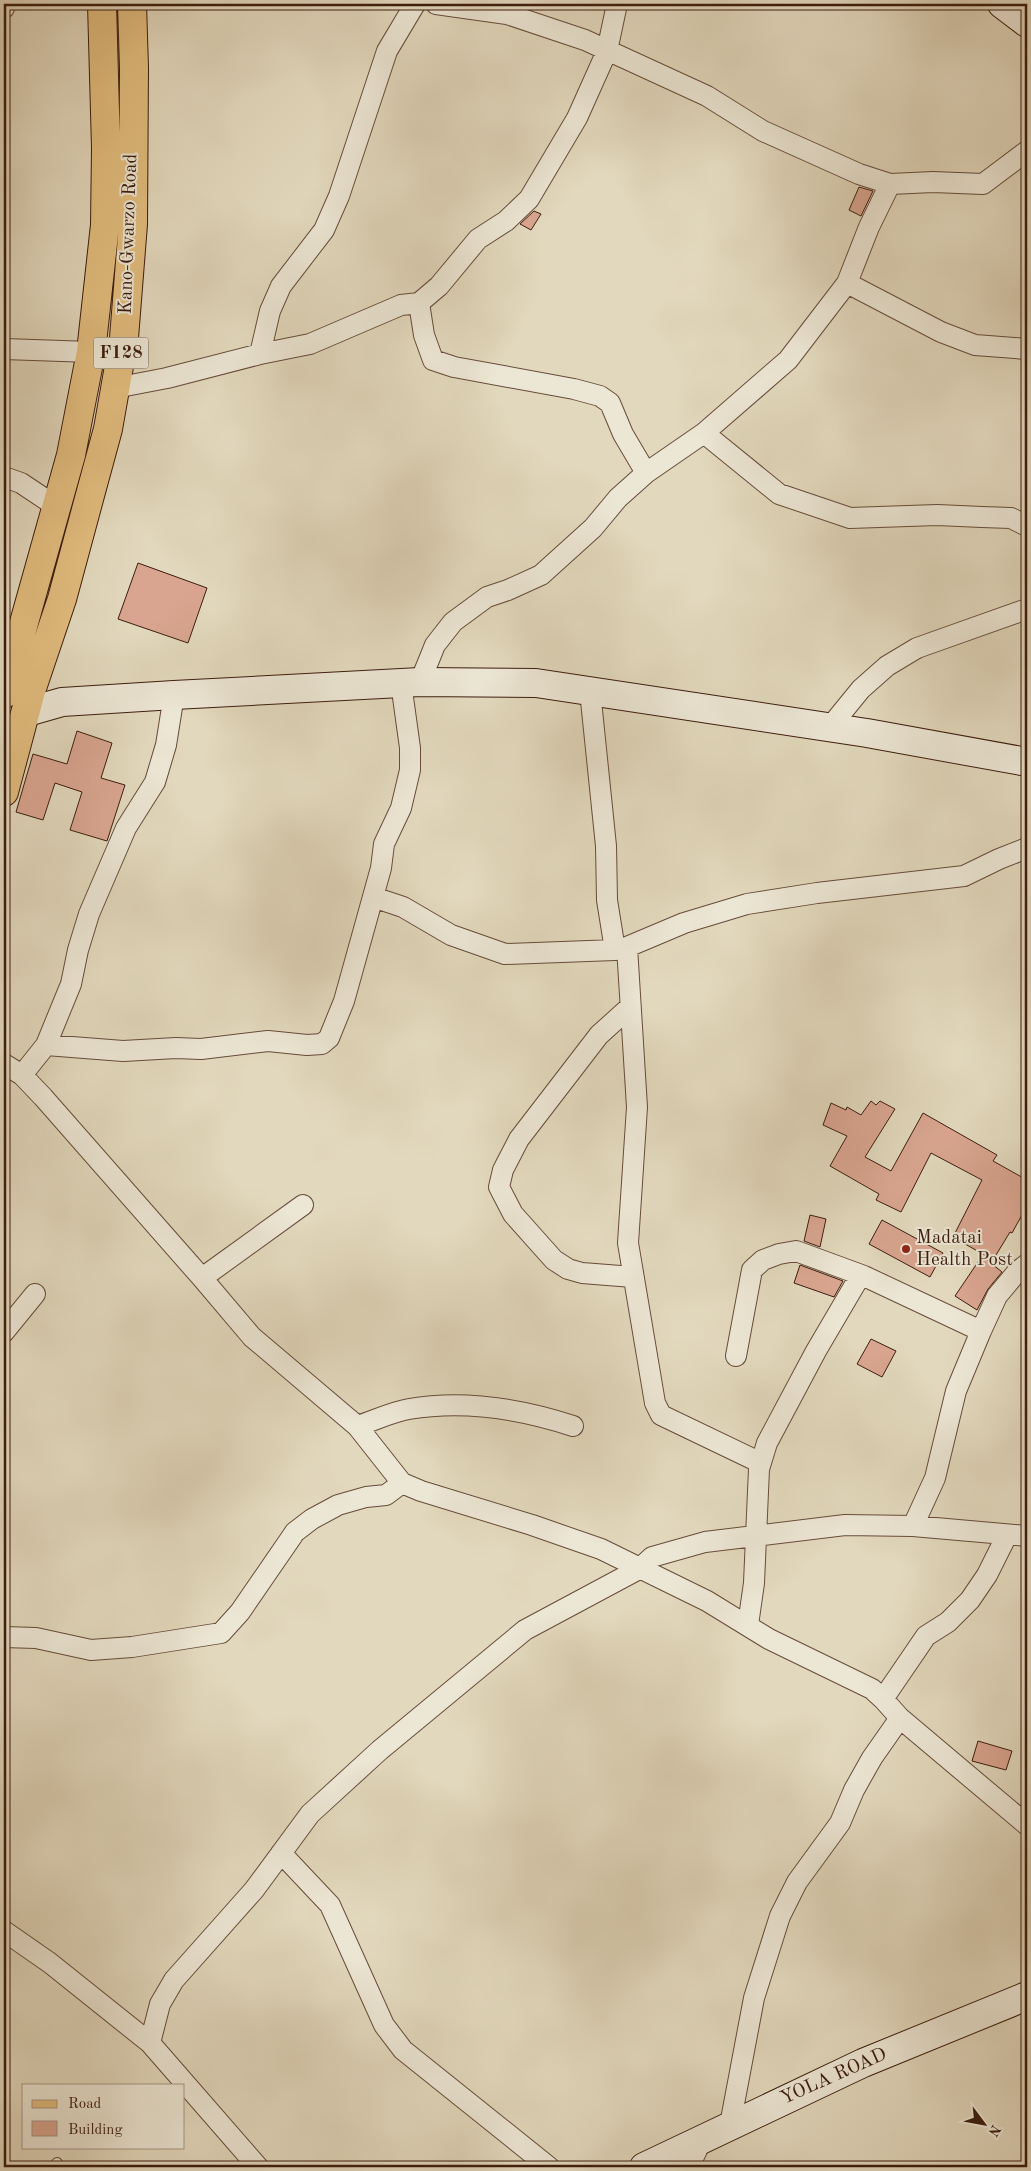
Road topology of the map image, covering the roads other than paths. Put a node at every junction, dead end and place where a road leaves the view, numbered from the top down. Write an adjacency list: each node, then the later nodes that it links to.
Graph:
1 (5, 4): 8 (street)
2 (102, 4): 17 (main road, Kano-Gwarzo Road / F128)
3 (132, 4): 19 (main road, Kano-Gwarzo Road / F128)
4 (415, 4): 18 (street)
5 (436, 4): 10 (street)
6 (618, 4): 10 (street)
7 (1002, 4): 9 (main road)
8 (4, 8)
9 (1027, 23)
10 (607, 51): 12 (street); 14 (street)
11 (1027, 151): 12 (street)
12 (890, 184): 13 (street)
13 (847, 283): 16 (street); 20 (street)
14 (419, 304): 18 (street); 21 (street)
15 (4, 349): 17 (street)
16 (1027, 349)
17 (91, 352): 23 (main road, Kano-Gwarzo Road / F128)
18 (260, 354): 19 (street)
19 (115, 388): 28 (main road, Kano-Gwarzo Road / F128)
20 (704, 433): 21 (street); 24 (street)
21 (646, 473): 26 (street)
22 (4, 477): 23 (street)
23 (57, 507): 28 (main road, Kano-Gwarzo Road / F128)
24 (1027, 526)
25 (1027, 609): 30 (street)
26 (411, 682): 27 (main road); 29 (main road); 34 (street)
27 (590, 691): 30 (main road); 35 (street)
28 (13, 695): 29 (main road); 32 (main road, F128)
29 (174, 695): 37 (street)
30 (830, 727): 31 (main road)
31 (1027, 762)
32 (4, 792)
33 (1027, 848): 35 (street)
34 (373, 897): 35 (street); 37 (street)
35 (621, 949): 36 (street)
36 (630, 1007): 43 (street); 43 (street)
37 (46, 1046): 39 (street)
38 (4, 1064): 39 (street)
39 (22, 1075): 44 (street)
40 (302, 1205): 44 (street)
41 (1027, 1264): 46 (street)
42 (860, 1276): 46 (street); 48 (street); 51 (street)
43 (633, 1277): 51 (street)
44 (202, 1278): 49 (street)
45 (35, 1294): 47 (street)
46 (981, 1330): 53 (street)
47 (4, 1332)
48 (736, 1356)
49 (357, 1426): 50 (street); 52 (street)
50 (573, 1426)
51 (761, 1463): 54 (street)
52 (402, 1483): 57 (street); 59 (street)
53 (913, 1526): 54 (street); 55 (street)
54 (757, 1535): 57 (street); 58 (street)
55 (1007, 1535): 56 (street); 60 (street)
56 (1027, 1536)
57 (639, 1569): 58 (street); 63 (street)
58 (748, 1625): 60 (street)
59 (4, 1637)
60 (883, 1699): 61 (street)
61 (900, 1718): 62 (street); 67 (street)
62 (1027, 1825)
63 (281, 1853): 66 (street); 70 (street)
64 (4, 1930): 66 (street)
65 (1027, 1996): 67 (main road, YOLA ROAD)
66 (150, 2043): 69 (street)
67 (730, 2125): 68 (main road, YOLA ROAD)
68 (702, 2139): 71 (main road, YOLA ROAD); 72 (street)
69 (258, 2167)
70 (549, 2167)
71 (644, 2167)
72 (689, 2167)

